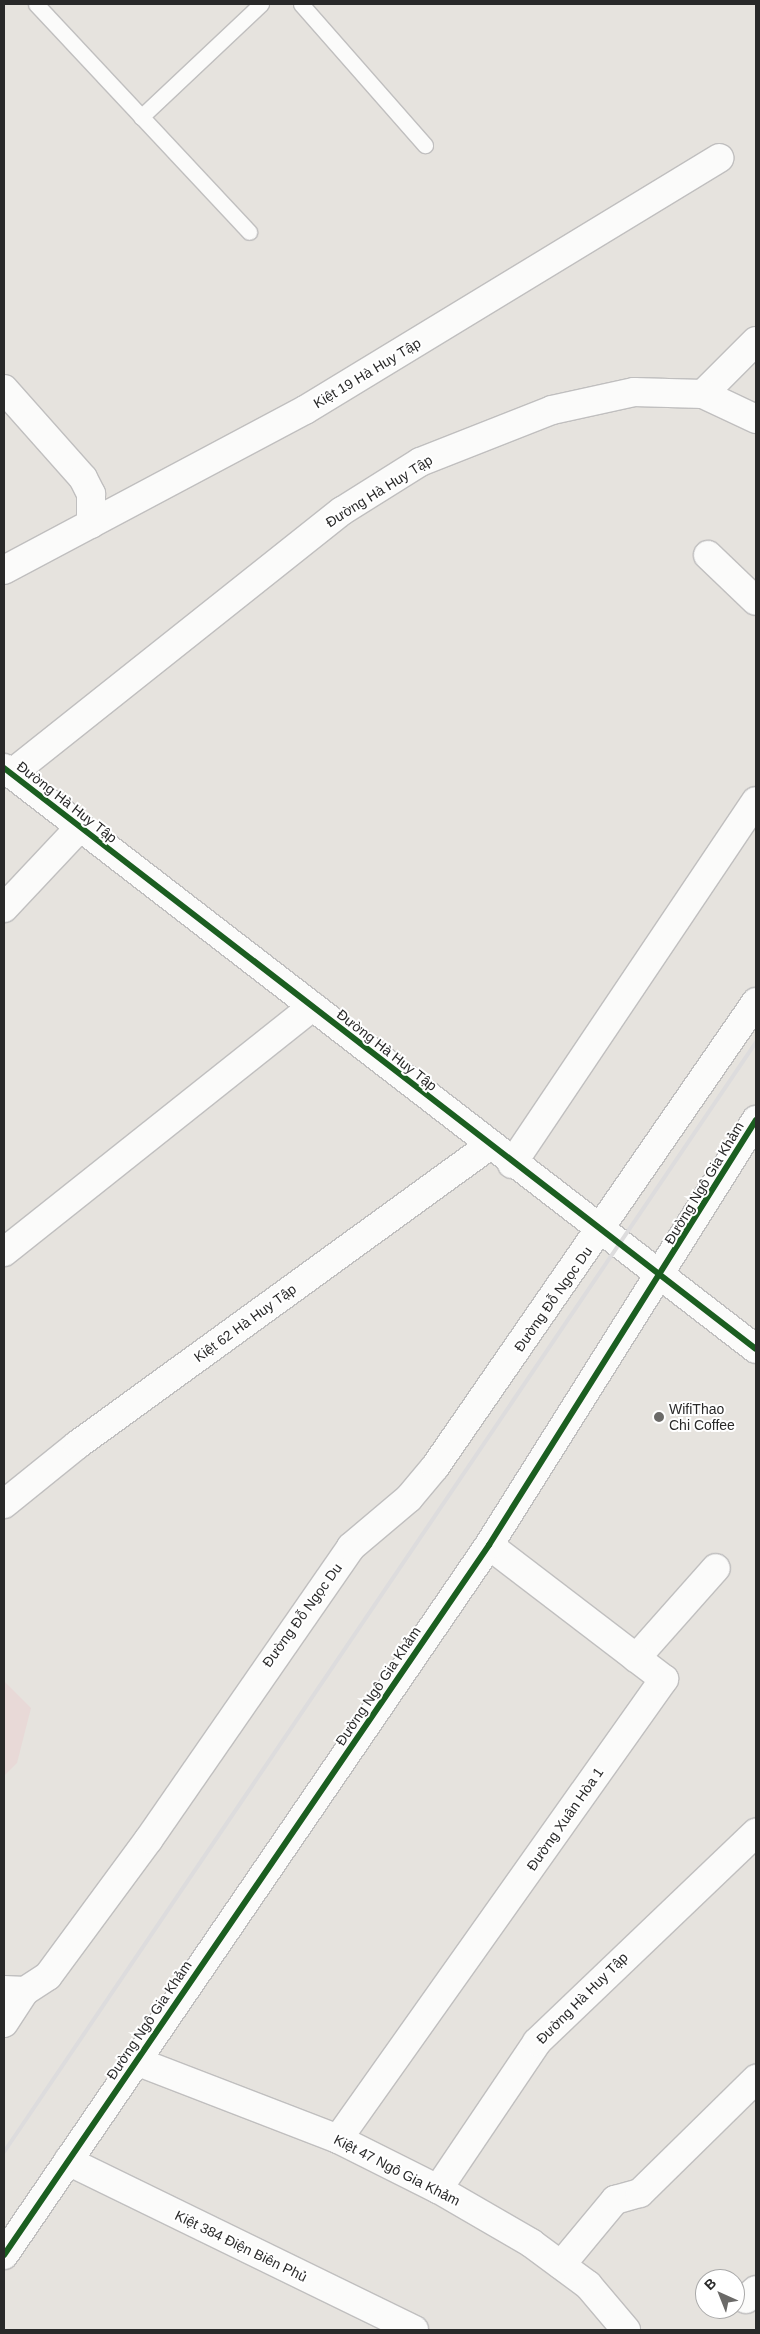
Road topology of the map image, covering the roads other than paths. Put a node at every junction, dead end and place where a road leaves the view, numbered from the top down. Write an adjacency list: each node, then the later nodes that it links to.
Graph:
1 (36, 4): 4 (lane)
2 (261, 4): 4 (lane)
3 (301, 4): 5 (lane)
4 (141, 117): 7 (lane)
5 (425, 145)
6 (719, 158): 12 (street, Kiệt 19 Hà Huy Tập)
7 (249, 232)
8 (756, 341): 10 (street)
9 (4, 389): 12 (street)
10 (703, 394): 11 (street, Đường Hà Huy Tập); 16 (street, Đường Hà Huy Tập)
11 (756, 419)
12 (91, 524): 14 (street, Kiệt 19 Hà Huy Tập)
13 (708, 555): 15 (street)
14 (4, 570)
15 (756, 601)
16 (7, 771): 18 (street, Đường Hà Huy Tập)
17 (756, 801): 24 (street)
18 (79, 828): 19 (street); 21 (street, Đường Hà Huy Tập)
19 (4, 908)
20 (756, 1002): 25 (street, Đường Đỗ Ngọc Du)
21 (312, 1007): 23 (street, Đường Hà Huy Tập); 26 (street)
22 (756, 1120): 27 (street, Đường Ngô Gia Khảm)
23 (490, 1145): 24 (street, Đường Hà Huy Tập); 29 (street, Kiệt 62 Hà Huy Tập)
24 (512, 1164): 25 (street, Đường Hà Huy Tập)
25 (602, 1230): 27 (street, Đường Hà Huy Tập); 34 (street, Đường Đỗ Ngọc Du)
26 (4, 1252)
27 (662, 1275): 28 (street, Đường Hà Huy Tập); 30 (street, Đường Ngô Gia Khảm)
28 (756, 1349)
29 (4, 1504)
30 (489, 1545): 32 (street, Đường Xuân Hòa 1); 36 (street, Đường Ngô Gia Khảm)
31 (716, 1568): 32 (street)
32 (636, 1658): 38 (street, Đường Xuân Hòa 1)
33 (756, 1833): 40 (street, Đường Hà Huy Tập)
34 (14, 1991): 35 (street)
35 (4, 2023)
36 (136, 2061): 38 (street, Kiệt 47 Ngô Gia Khảm); 39 (street, Đường Ngô Gia Khảm)
37 (756, 2080): 42 (street)
38 (338, 2139): 40 (street, Kiệt 47 Ngô Gia Khảm)
39 (68, 2161): 41 (street, Đường Ngô Gia Khảm); 43 (street, Kiệt 384 Điện Biên Phủ)
40 (438, 2189): 42 (street, Kiệt 47 Ngô Gia Khảm)
41 (4, 2255)
42 (561, 2265): 44 (street, Kiệt 47 Ngô Gia Khảm)
43 (414, 2330)
44 (626, 2330)

